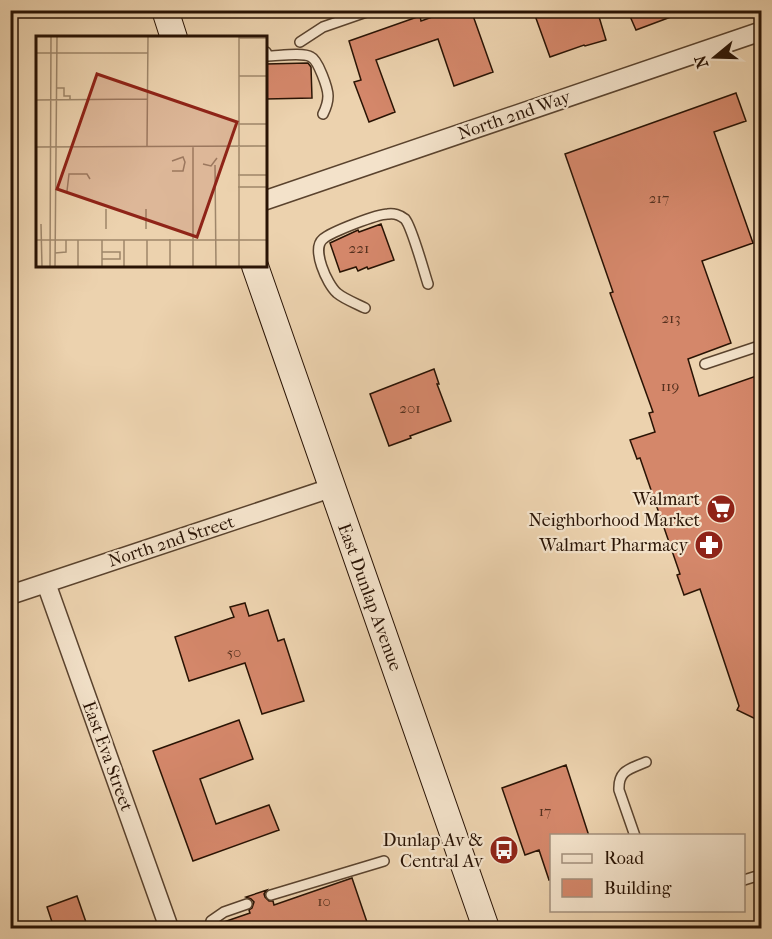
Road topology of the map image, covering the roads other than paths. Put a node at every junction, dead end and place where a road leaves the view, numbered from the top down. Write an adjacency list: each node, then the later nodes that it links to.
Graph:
1 (165, 10): 4 (main road)
2 (372, 10): 5 (lane)
3 (762, 31): 8 (street, North 2nd Way)
4 (173, 36)
5 (300, 42)
6 (267, 54): 7 (lane)
7 (323, 114)
8 (267, 200)
9 (255, 267): 14 (main road, East Dunlap Avenue)
10 (428, 284): 11 (lane)
11 (365, 308)
12 (762, 345): 13 (lane)
13 (705, 364)
14 (331, 488): 15 (street, North 2nd Street); 26 (main road, East Dunlap Avenue)
15 (46, 583): 16 (street, North 2nd Street); 25 (street, East Eva Street)
16 (10, 595)
17 (646, 762): 18 (lane)
18 (634, 834)
19 (384, 861): 22 (lane)
20 (760, 874): 21 (lane)
21 (745, 880)
22 (271, 895)
23 (247, 904): 24 (lane)
24 (211, 921)
25 (169, 928)
26 (486, 928)

